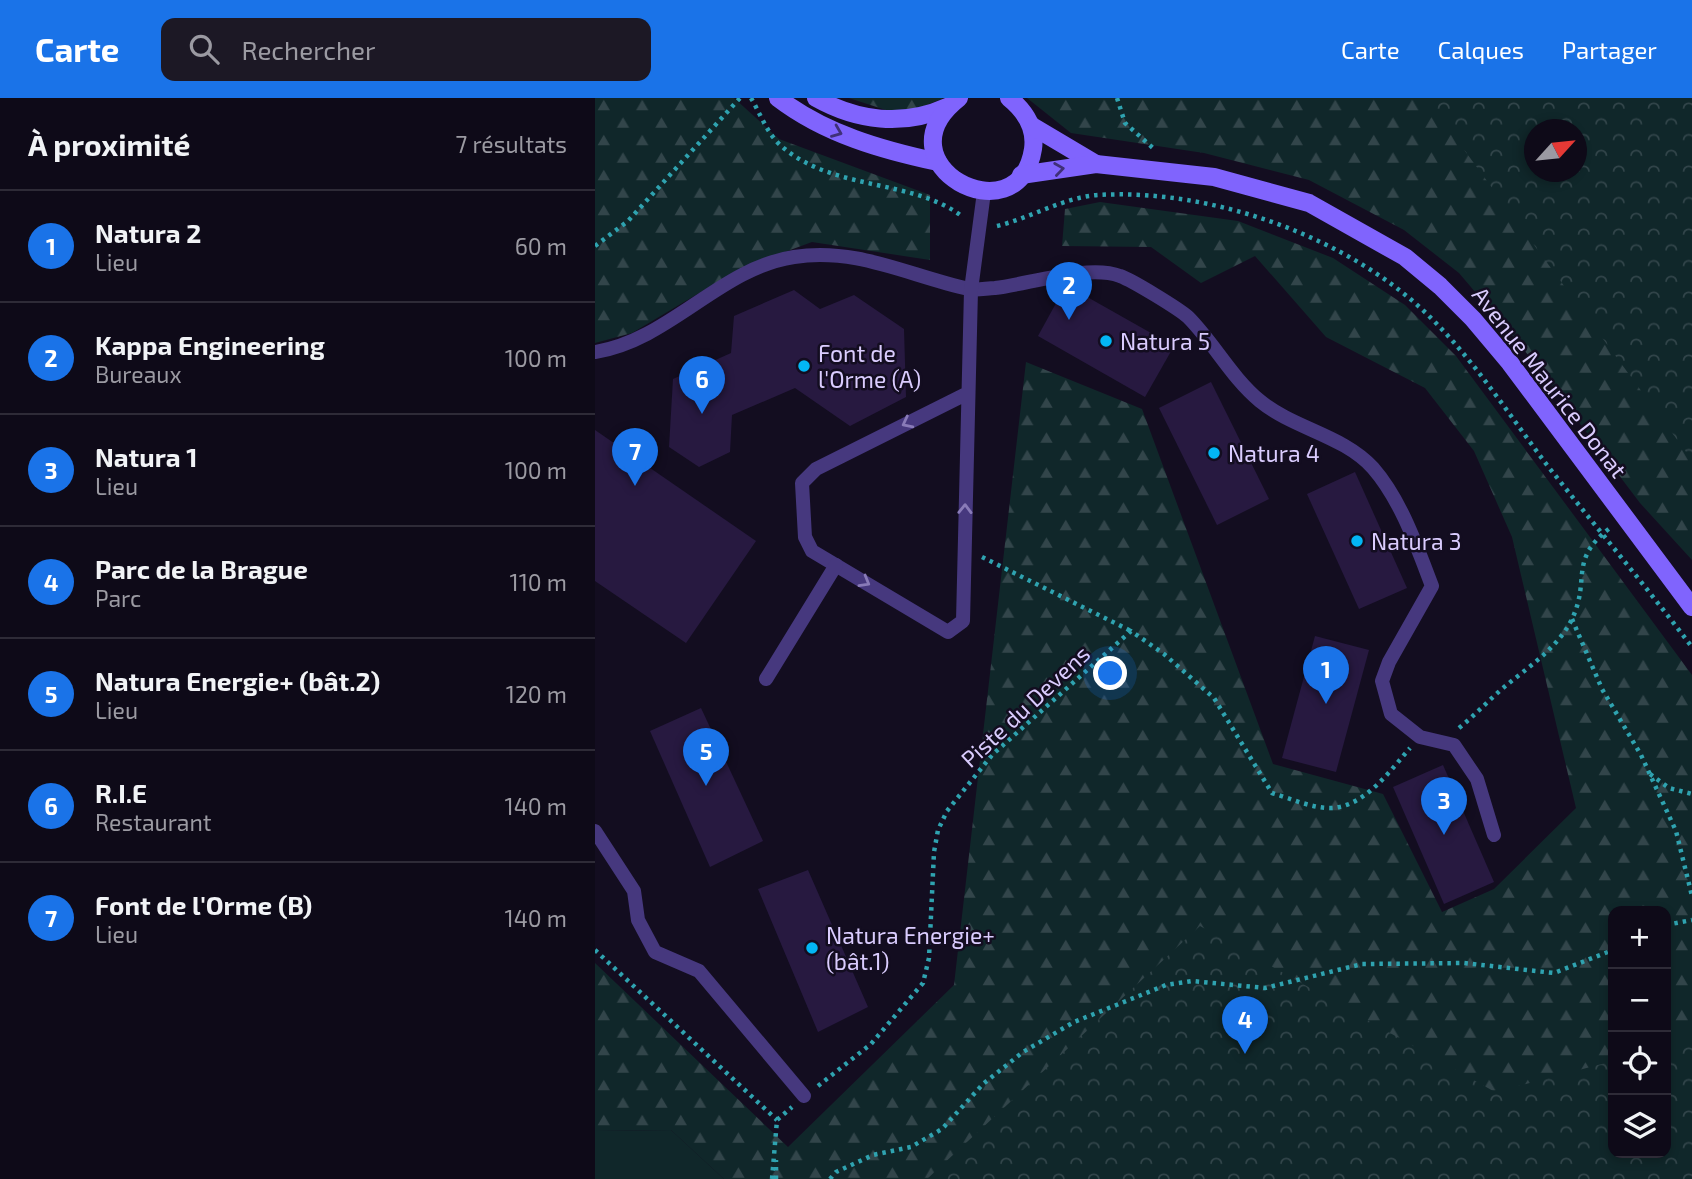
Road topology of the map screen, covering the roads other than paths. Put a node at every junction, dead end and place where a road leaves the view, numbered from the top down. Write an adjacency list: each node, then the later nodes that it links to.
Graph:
1 (778, 98): 6 (main road, one-way to 6)
2 (816, 98): 4 (main road)
3 (1009, 98): 5 (main road)
4 (953, 103): 6 (main road)
5 (1032, 126): 7 (main road); 8 (main road)
6 (938, 162): 9 (main road)
7 (1096, 164): 8 (main road, one-way to 7); 14 (main road, Avenue Maurice Donat)
8 (1021, 175): 9 (main road)
9 (984, 192): 10 (lane)
10 (971, 290): 11 (lane); 12 (lane); 17 (lane)
11 (595, 352)
12 (968, 393): 13 (lane, one-way to 13); 13 (lane, one-way to 12)
13 (836, 565): 15 (lane)
14 (1692, 607)
15 (766, 679)
16 (595, 831): 18 (lane)
17 (1494, 835)
18 (804, 1096)

